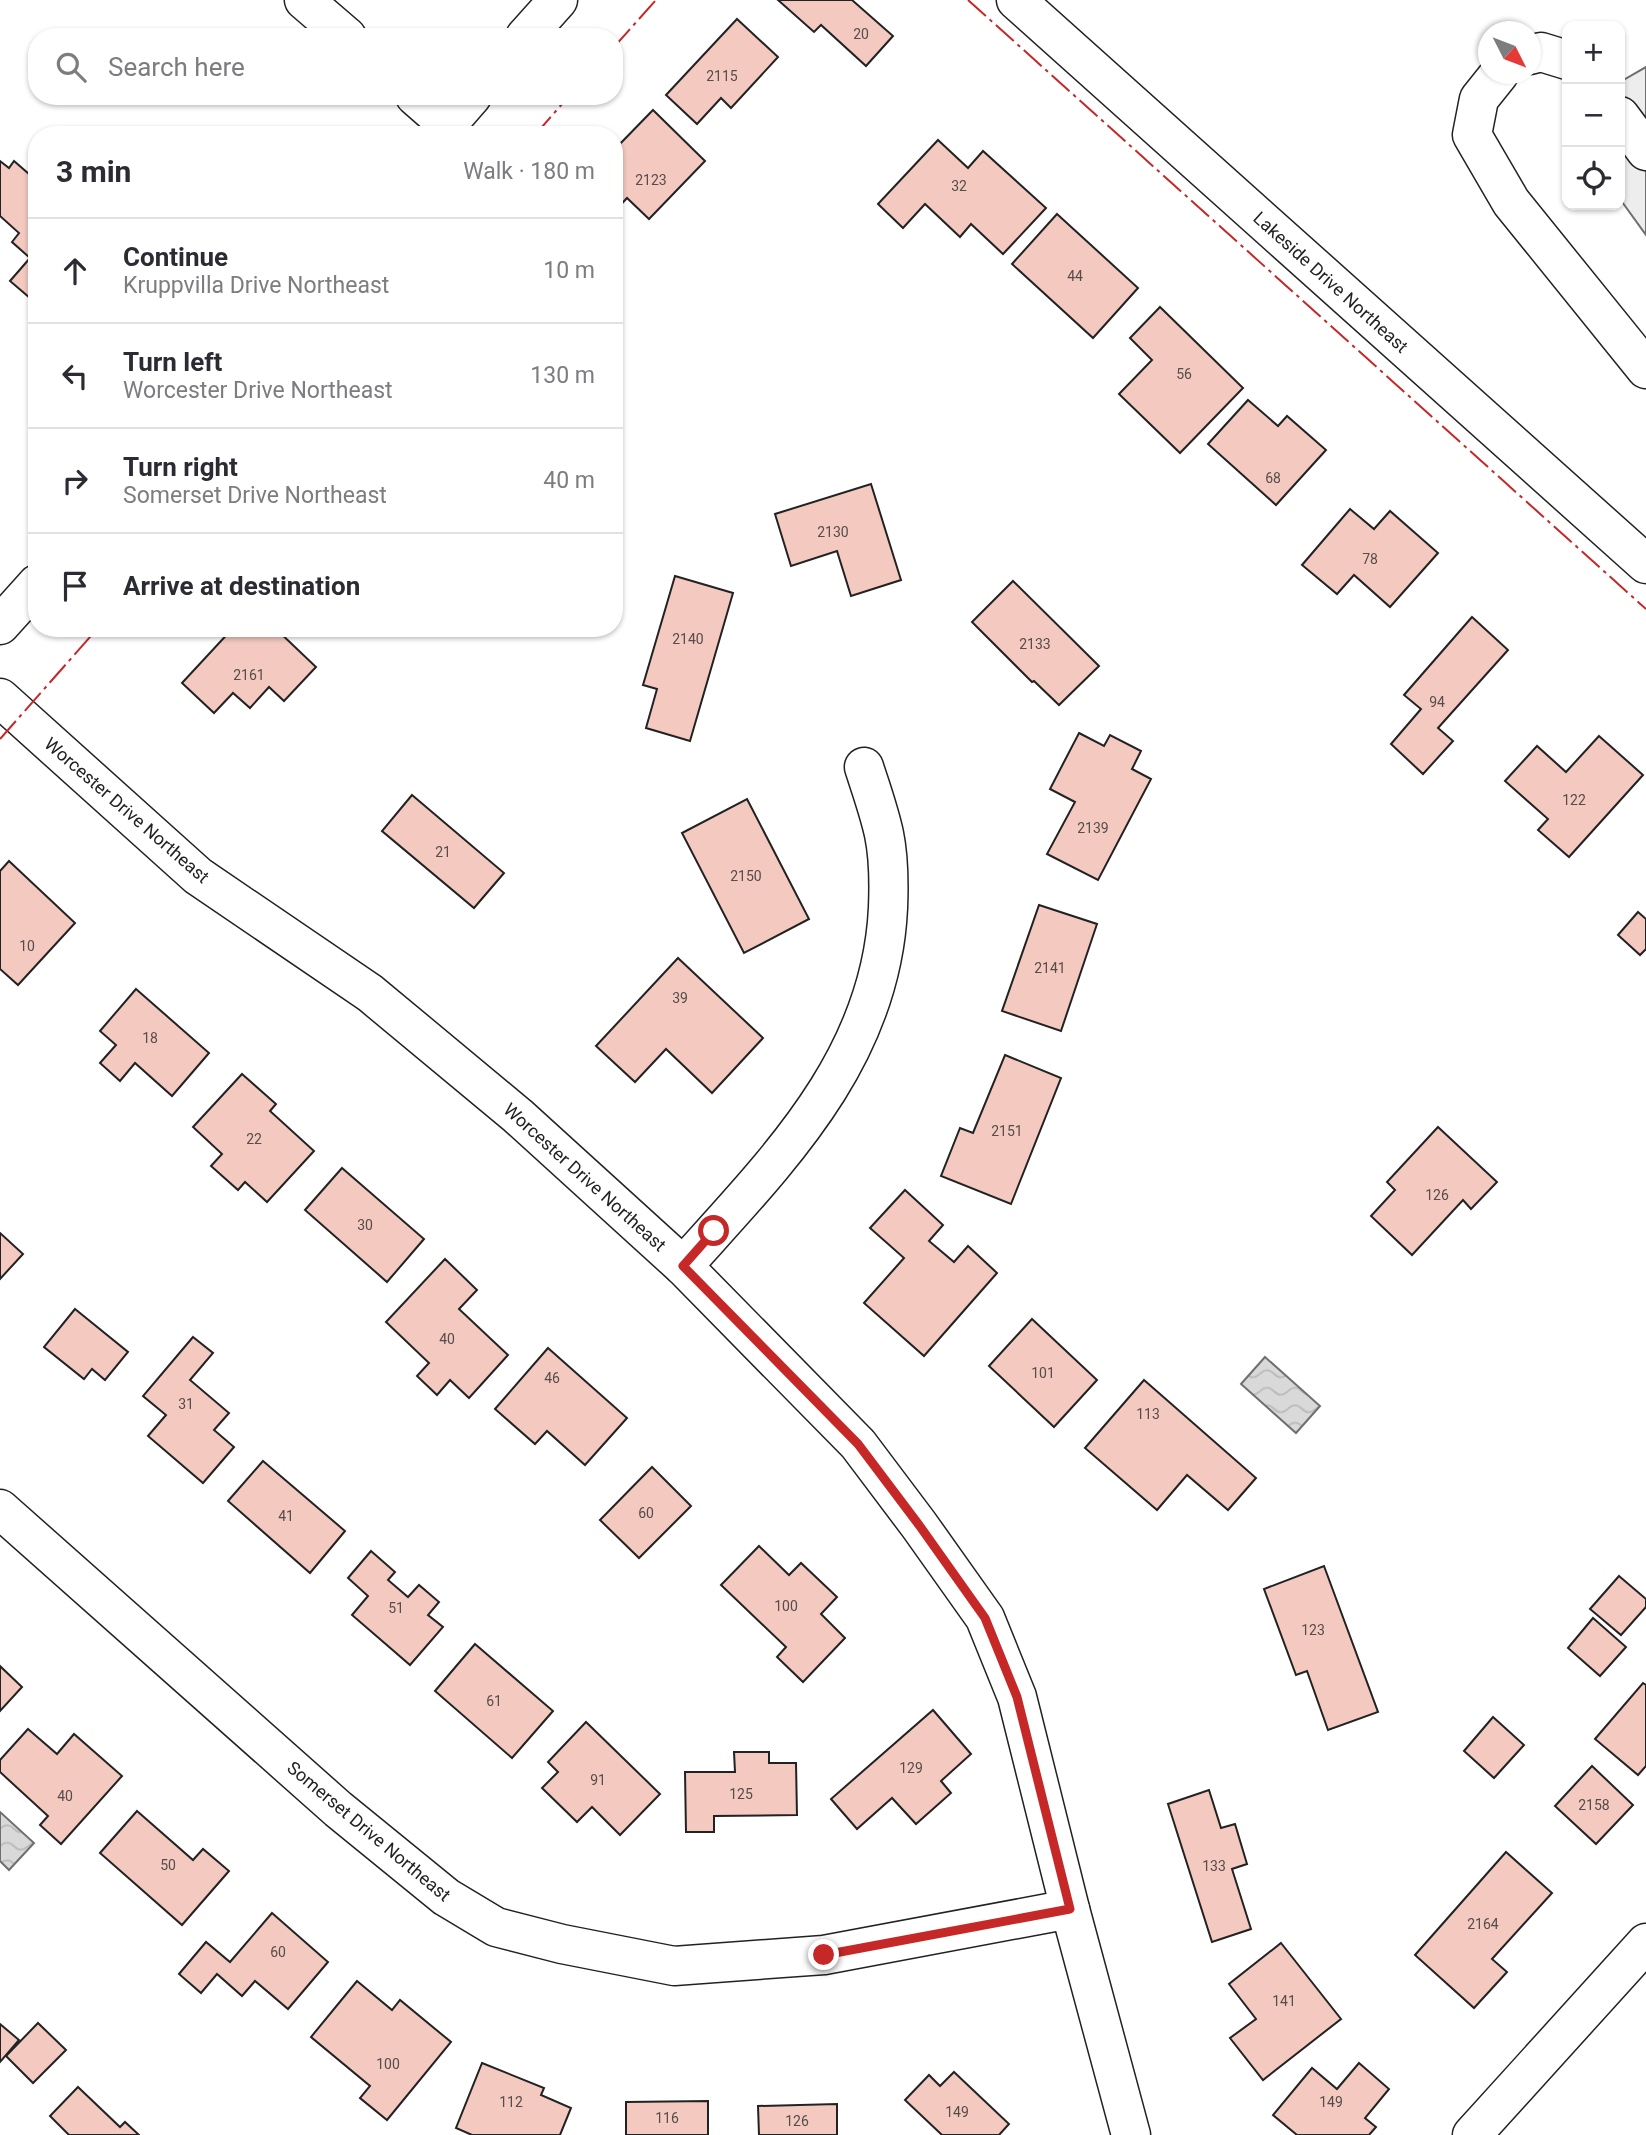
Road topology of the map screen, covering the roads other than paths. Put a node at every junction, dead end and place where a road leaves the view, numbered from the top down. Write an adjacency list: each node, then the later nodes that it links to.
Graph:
1 (304, 0): 4 (street)
2 (558, 0): 5 (street)
3 (1016, 0): 14 (street, Lakeside Drive Northeast)
4 (336, 28)
5 (533, 28)
6 (1541, 52): 7 (street)
7 (1562, 58)
8 (1491, 84): 13 (street)
9 (430, 105): 10 (street)
10 (452, 118)
11 (1625, 123): 12 (street)
12 (1646, 151)
13 (1646, 369)
14 (1646, 564)
15 (28, 594): 16 (street)
16 (0, 625)
17 (0, 698): 19 (street, Worcester Drive Northeast)
18 (864, 767): 19 (street)
19 (683, 1266): 21 (street, Worcester Drive Northeast)
20 (0, 1509): 21 (street, Somerset Drive Northeast)
21 (1070, 1909): 23 (street, Worcester Drive Northeast)
22 (1646, 1943): 24 (street)
23 (1131, 2135)
24 (1472, 2135)

